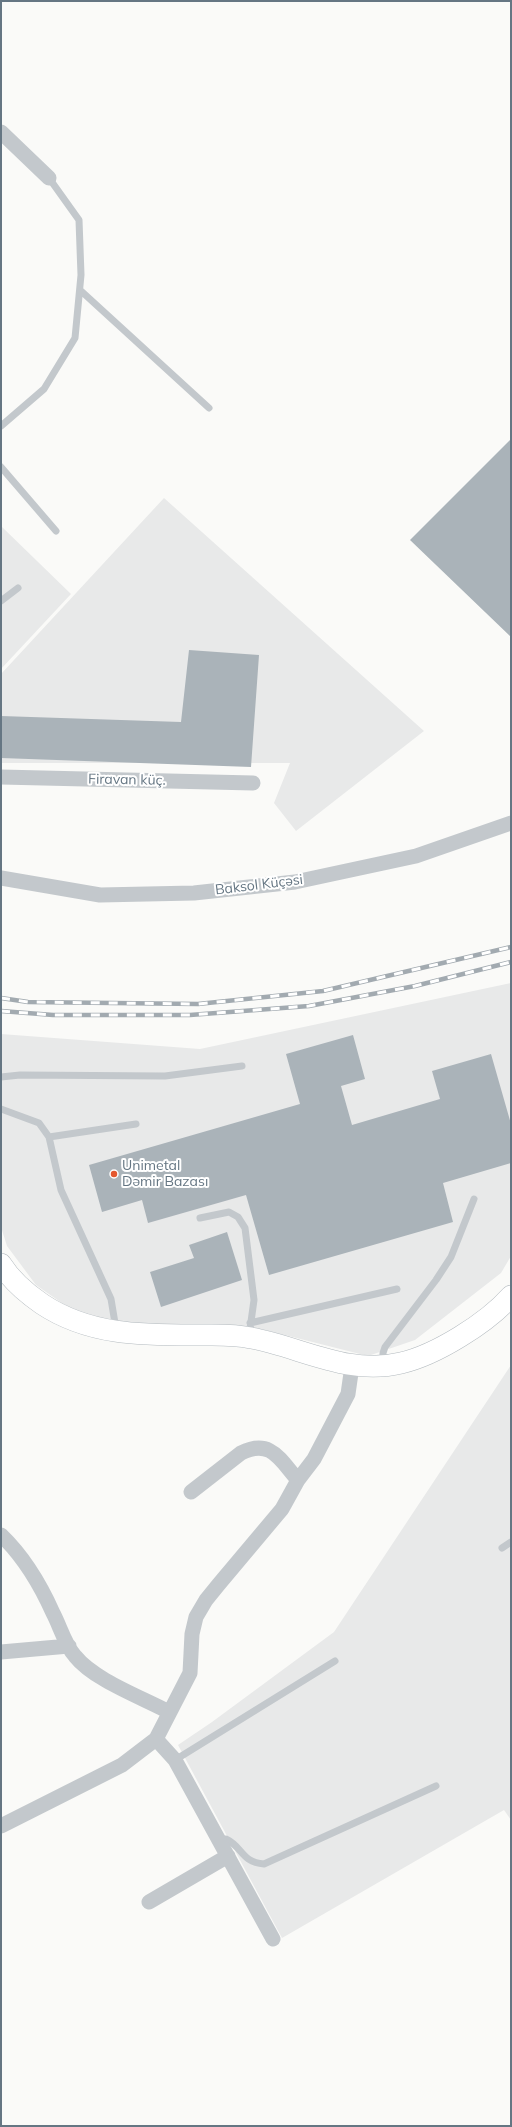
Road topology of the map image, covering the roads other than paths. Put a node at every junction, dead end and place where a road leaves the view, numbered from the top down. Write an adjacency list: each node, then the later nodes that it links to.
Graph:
1 (1, 132): 2 (street)
2 (49, 178): 3 (lane)
3 (80, 290): 4 (lane); 5 (lane)
4 (209, 408)
5 (1, 426)
6 (1, 467): 7 (lane)
7 (56, 531)
8 (18, 588): 9 (lane)
9 (1, 601)
10 (1, 777): 11 (street, Firavan küç.)
11 (254, 783)
12 (511, 823): 13 (street, Baksol Küçəsi)
13 (1, 878)
14 (242, 1066): 15 (lane)
15 (1, 1078)
16 (1, 1109): 18 (lane)
17 (136, 1124): 18 (lane)
18 (49, 1137): 25 (lane)
19 (474, 1199): 27 (lane)
20 (200, 1218): 24 (lane)
21 (1, 1264): 25 (main road)
22 (397, 1289): 24 (lane)
23 (511, 1296): 27 (main road)
24 (250, 1330): 25 (main road); 26 (main road)
25 (117, 1333)
26 (352, 1366): 27 (main road); 28 (street)
27 (383, 1366)
28 (298, 1480): 29 (street); 36 (street)
29 (191, 1492)
30 (1, 1535): 33 (street)
31 (511, 1542): 32 (lane)
32 (502, 1548)
33 (69, 1646): 34 (street); 36 (street)
34 (1, 1652)
35 (335, 1661): 38 (lane)
36 (169, 1712): 37 (street)
37 (156, 1738): 38 (street); 40 (street)
38 (175, 1760): 41 (street)
39 (436, 1786): 41 (lane)
40 (1, 1826)
41 (219, 1840): 42 (street)
42 (228, 1856): 43 (street); 44 (street)
43 (149, 1902)
44 (273, 1939)

